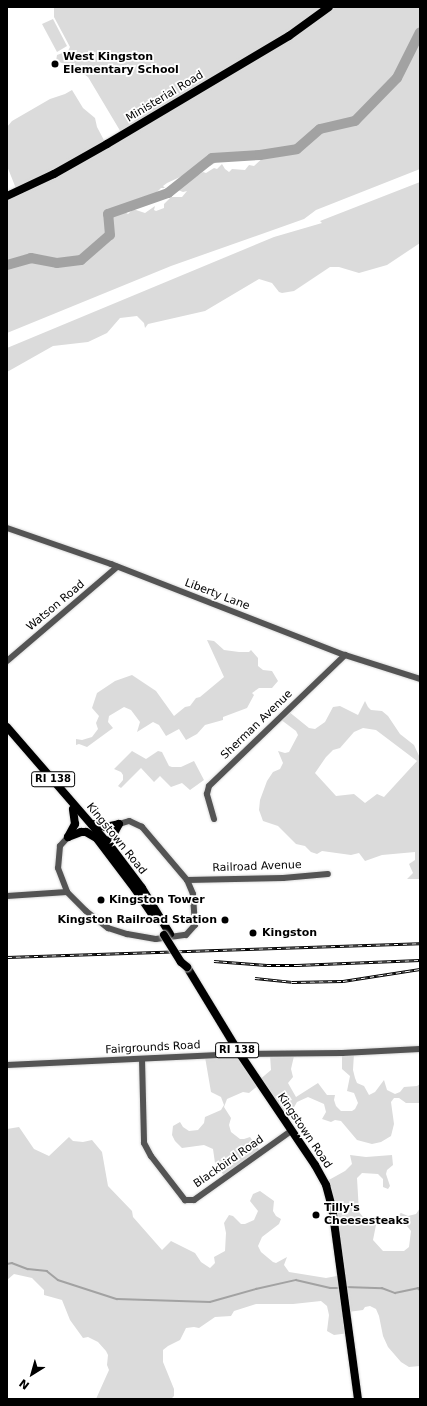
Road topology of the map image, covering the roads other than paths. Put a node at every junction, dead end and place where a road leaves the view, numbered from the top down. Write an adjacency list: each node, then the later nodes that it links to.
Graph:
1 (329, 7): 2 (main road, Ministerial Road)
2 (7, 196)
3 (7, 528): 4 (street, Liberty Lane)
4 (117, 567): 5 (street, Liberty Lane); 6 (street, Watson Road)
5 (345, 655): 7 (street, Liberty Lane); 11 (street, Sherman Avenue)
6 (7, 661)
7 (420, 679)
8 (7, 727): 9 (main road, Kingstown Road / RI 138)
9 (13, 734): 10 (main road, Kingstown Road / RI 138); 12 (main road, Kingstown Road / RI 138)
10 (73, 809): 14 (main road); 15 (main road, Kingstown Road / RI 138)
11 (214, 819)
12 (92, 824): 13 (main road); 16 (main road, Kingstown Road / RI 138)
13 (119, 824): 16 (main road); 18 (street)
14 (68, 837): 15 (main road); 19 (street)
15 (98, 840): 21 (main road, Kingstown Road / RI 138)
16 (111, 847): 21 (main road, Kingstown Road / RI 138)
17 (328, 874): 18 (street, Railroad Avenue)
18 (187, 880): 19 (street)
19 (67, 892): 20 (street)
20 (7, 896)
21 (167, 934): 23 (main road, Kingstown Road / RI 138)
22 (420, 1049): 23 (street, Fairgrounds Road)
23 (240, 1054): 24 (street, Fairgrounds Road); 26 (main road, Kingstown Road / RI 138)
24 (142, 1059): 25 (street, Fairgrounds Road); 26 (street, Blackbird Road)
25 (7, 1065)
26 (291, 1131): 27 (main road, Kingstown Road / RI 138)
27 (358, 1399)

